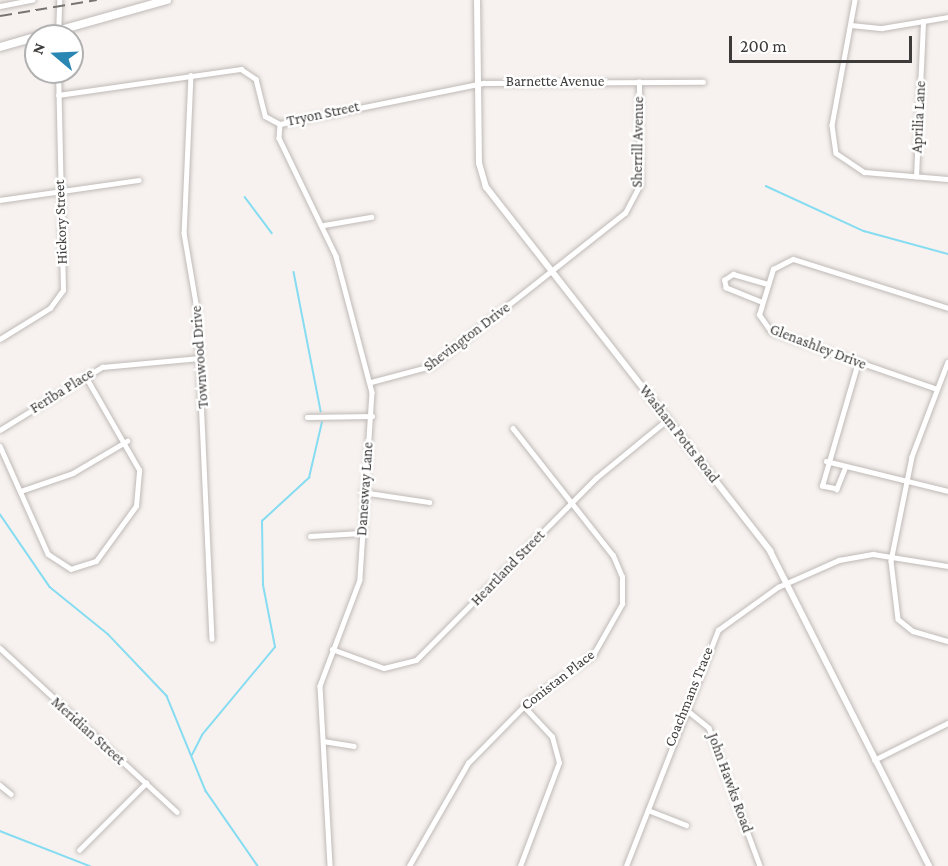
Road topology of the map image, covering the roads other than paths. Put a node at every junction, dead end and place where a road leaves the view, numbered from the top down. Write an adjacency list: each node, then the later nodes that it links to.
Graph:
1 (32, 0): 6 (street)
2 (59, 0): 9 (street)
3 (167, 0): 10 (main road)
4 (477, 0): 18 (street, Washam Potts Road)
5 (855, 0): 11 (street)
6 (0, 6)
7 (948, 17): 8 (street)
8 (923, 21): 11 (street); 21 (street, Aprilia Lane)
9 (58, 24)
10 (84, 25)
11 (851, 25): 21 (street)
12 (24, 40): 13 (main road)
13 (0, 47)
14 (191, 75): 19 (street, Tryon Street); 20 (street, Tryon Street); 33 (street, Townwood Drive)
15 (639, 82): 16 (street, Barnette Avenue); 18 (street, Barnette Avenue); 28 (street, Sherrill Avenue)
16 (703, 82)
17 (58, 84): 19 (street, Hickory Street)
18 (478, 84): 20 (street, Tryon Street); 28 (street, Washam Potts Road)
19 (58, 94): 24 (street, Hickory Street)
20 (280, 124): 27 (street, Danesway Lane)
21 (916, 177): 22 (street)
22 (948, 179)
23 (139, 180): 24 (street)
24 (59, 191): 25 (street); 32 (street, Hickory Street)
25 (0, 200)
26 (371, 217): 27 (street)
27 (324, 225): 37 (street, Danesway Lane)
28 (553, 272): 37 (street, Shevington Drive); 41 (street, Washam Potts Road)
29 (767, 284): 30 (street, Glenashley Drive); 30 (street); 31 (street, Glenashley Drive)
30 (761, 302): 34 (street, Glenashley Drive)
31 (948, 308)
32 (0, 339)
33 (200, 358): 36 (street, Feriba Place); 59 (street, Townwood Drive)
34 (858, 362): 38 (street, Glenashley Drive); 46 (street)
35 (948, 362): 38 (street)
36 (85, 376): 43 (street, Feriba Place); 44 (street)
37 (371, 382): 39 (street, Danesway Lane)
38 (936, 389): 48 (street)
39 (372, 416): 40 (street); 51 (street, Danesway Lane)
40 (307, 417)
41 (668, 419): 53 (street, Heartland Street); 58 (street, Washam Potts Road)
42 (513, 429): 53 (street, Conistan Place)
43 (0, 430)
44 (127, 441): 49 (street); 49 (street)
45 (0, 446): 49 (street)
46 (826, 461): 47 (street); 47 (street)
47 (845, 469): 48 (street)
48 (905, 483): 50 (street); 56 (street)
49 (21, 491)
50 (948, 491)
51 (362, 492): 52 (street); 54 (street, Danesway Lane)
52 (429, 502)
53 (572, 503): 62 (street, Heartland Street); 63 (street, Conistan Place)
54 (361, 533): 55 (street); 62 (street, Danesway Lane)
55 (310, 536)
56 (891, 556): 57 (street, Coachmans Trace); 58 (street, Coachmans Trace); 60 (street)
57 (948, 566)
58 (787, 582): 64 (street, Coachmans Trace); 68 (street, Washam Potts Road)
59 (212, 639)
60 (948, 641)
61 (0, 649): 69 (street, Meridian Street)
62 (332, 649): 66 (street, Danesway Lane)
63 (523, 706): 77 (street, Conistan Place); 78 (street)
64 (687, 710): 72 (street, Coachmans Trace); 80 (street, John Hawks Road)
65 (948, 723): 68 (street)
66 (323, 741): 67 (street); 76 (street, Danesway Lane)
67 (354, 746)
68 (874, 760): 81 (street, Washam Potts Road)
69 (146, 783): 73 (street, Meridian Street); 75 (street)
70 (0, 785): 71 (street)
71 (11, 794)
72 (648, 810): 74 (street); 79 (street, Coachmans Trace)
73 (177, 812)
74 (686, 825)
75 (79, 850)
76 (330, 866)
77 (409, 866)
78 (520, 866)
79 (626, 866)
80 (760, 866)
81 (929, 866)

